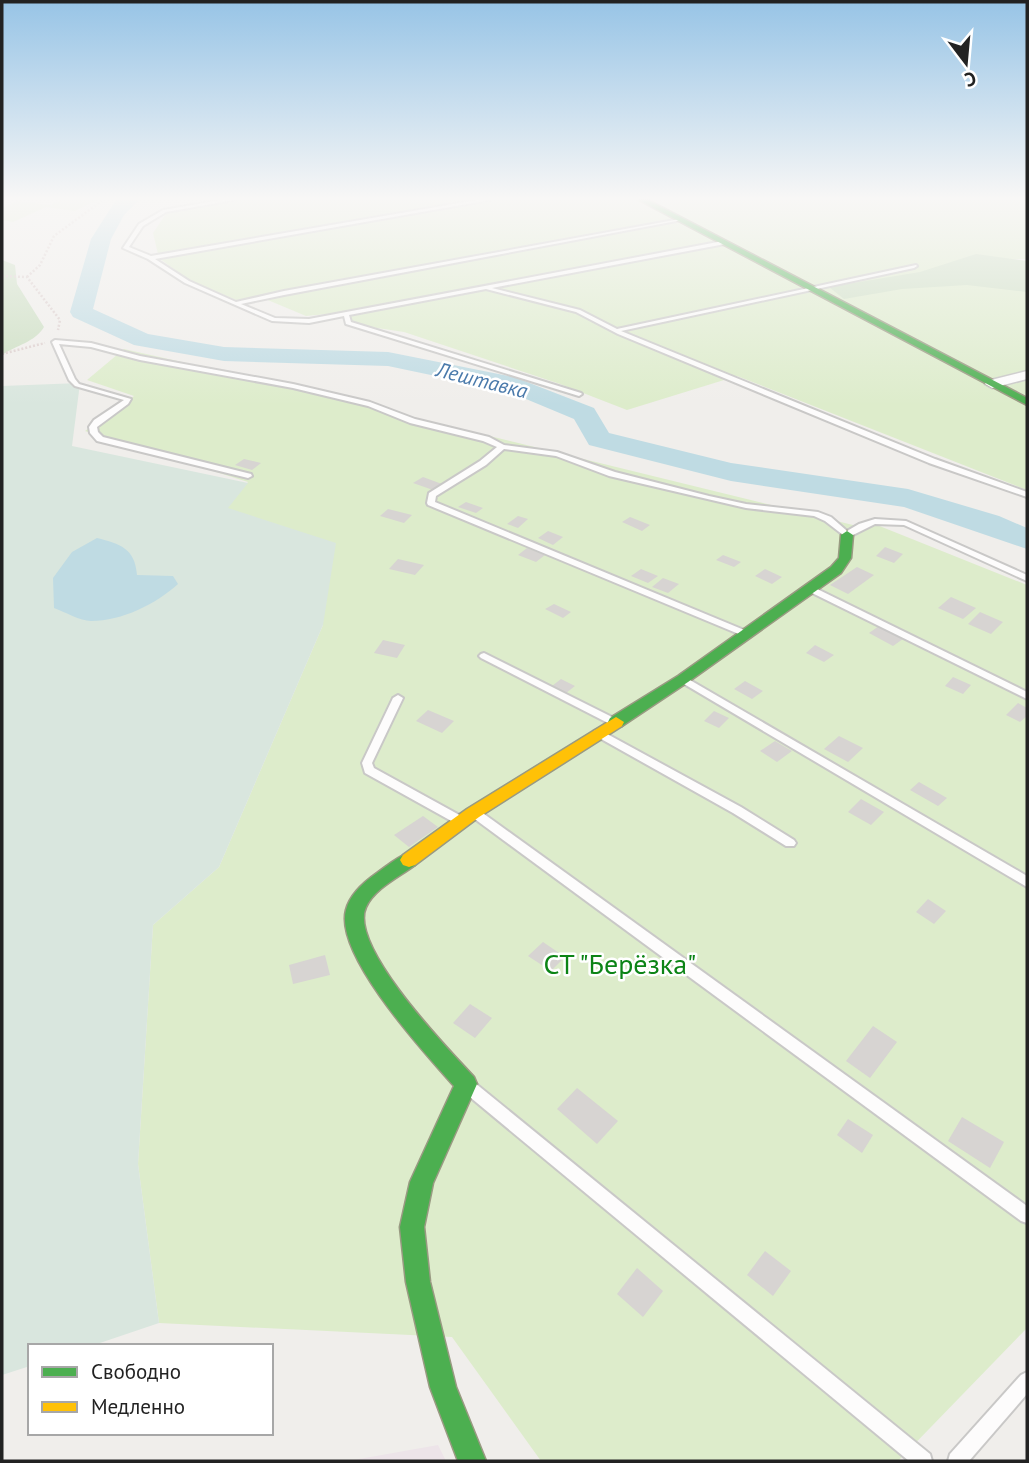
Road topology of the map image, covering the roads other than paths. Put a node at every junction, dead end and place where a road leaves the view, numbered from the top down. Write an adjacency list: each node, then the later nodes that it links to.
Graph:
1 (166, 268): 8 (lane)
2 (416, 268): 8 (lane)
3 (589, 268): 6 (lane)
4 (771, 268): 7 (street)
5 (903, 268): 7 (lane)
6 (484, 288): 9 (lane); 10 (lane)
7 (809, 288): 10 (lane); 12 (street)
8 (235, 304): 9 (lane)
9 (346, 314): 13 (lane)
10 (619, 330): 17 (lane)
11 (1027, 375): 12 (street)
12 (992, 384): 14 (street)
13 (579, 394)
14 (1027, 402)
15 (502, 447): 16 (lane); 18 (lane); 21 (lane)
16 (248, 476)
17 (1027, 495)
18 (847, 535): 19 (lane); 20 (street)
19 (1027, 578)
20 (809, 587): 21 (street); 24 (lane)
21 (746, 634): 23 (street)
22 (484, 656): 26 (lane)
23 (684, 679): 26 (street); 30 (lane)
24 (1027, 696)
25 (398, 698): 28 (lane)
26 (615, 722): 27 (street)
27 (598, 733): 28 (street); 29 (lane)
28 (468, 817): 31 (street); 32 (lane)
29 (790, 843)
30 (1027, 882)
31 (466, 1084): 34 (street); 35 (lane)
32 (1027, 1215)
33 (1027, 1381): 36 (lane)
34 (472, 1461)
35 (923, 1461)
36 (957, 1461)

